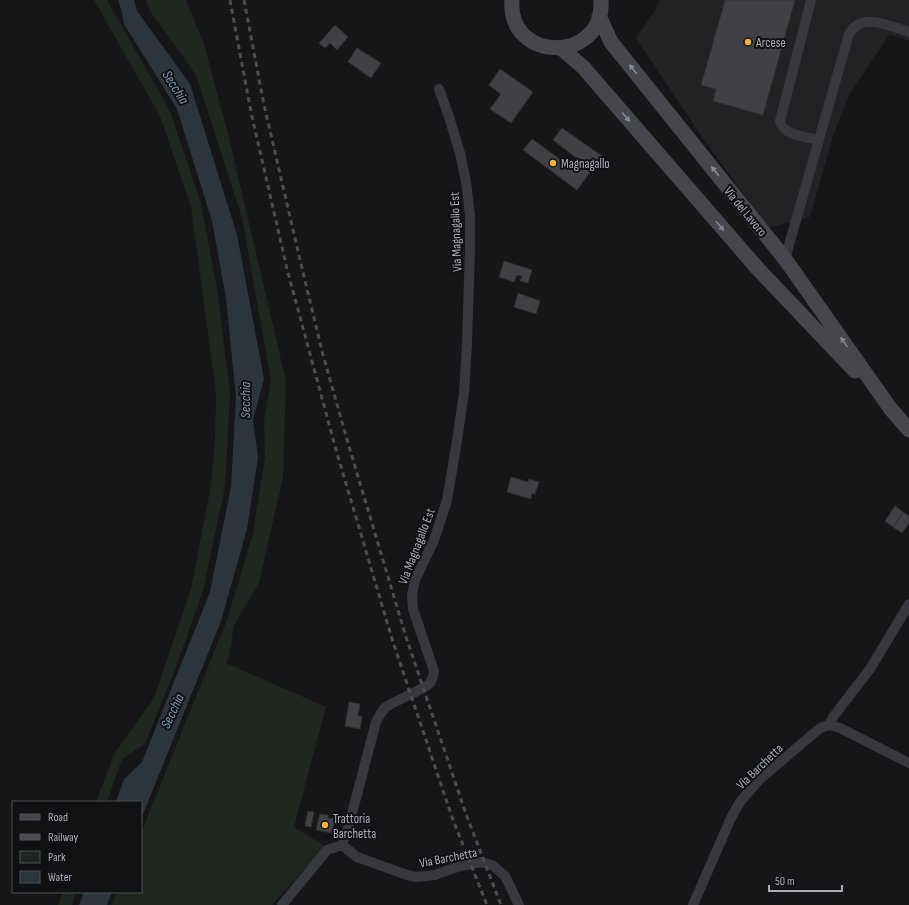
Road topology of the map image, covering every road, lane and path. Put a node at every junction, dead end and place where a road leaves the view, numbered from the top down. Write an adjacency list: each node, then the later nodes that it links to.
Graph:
1 (512, 0): 6 (main road)
2 (601, 0): 4 (main road)
3 (811, 0): 8 (street)
4 (599, 16): 6 (main road); 9 (main road, Via del Lavoro, one-way to 4)
5 (909, 32): 8 (street)
6 (561, 48): 10 (main road, Via del Lavoro, one-way to 10)
7 (439, 89): 15 (street, Via Magnagallo Est)
8 (820, 140): 9 (street)
9 (785, 259): 10 (main road, Via del Lavoro, one-way to 9)
10 (890, 408): 11 (main road, Via del Lavoro)
11 (909, 430)
12 (909, 604): 13 (street, Via Barchetta)
13 (829, 725): 14 (street); 18 (street, Via Barchetta)
14 (909, 763)
15 (342, 845): 16 (street); 17 (street, Via Barchetta)
16 (282, 905)
17 (519, 905)
18 (693, 905)

